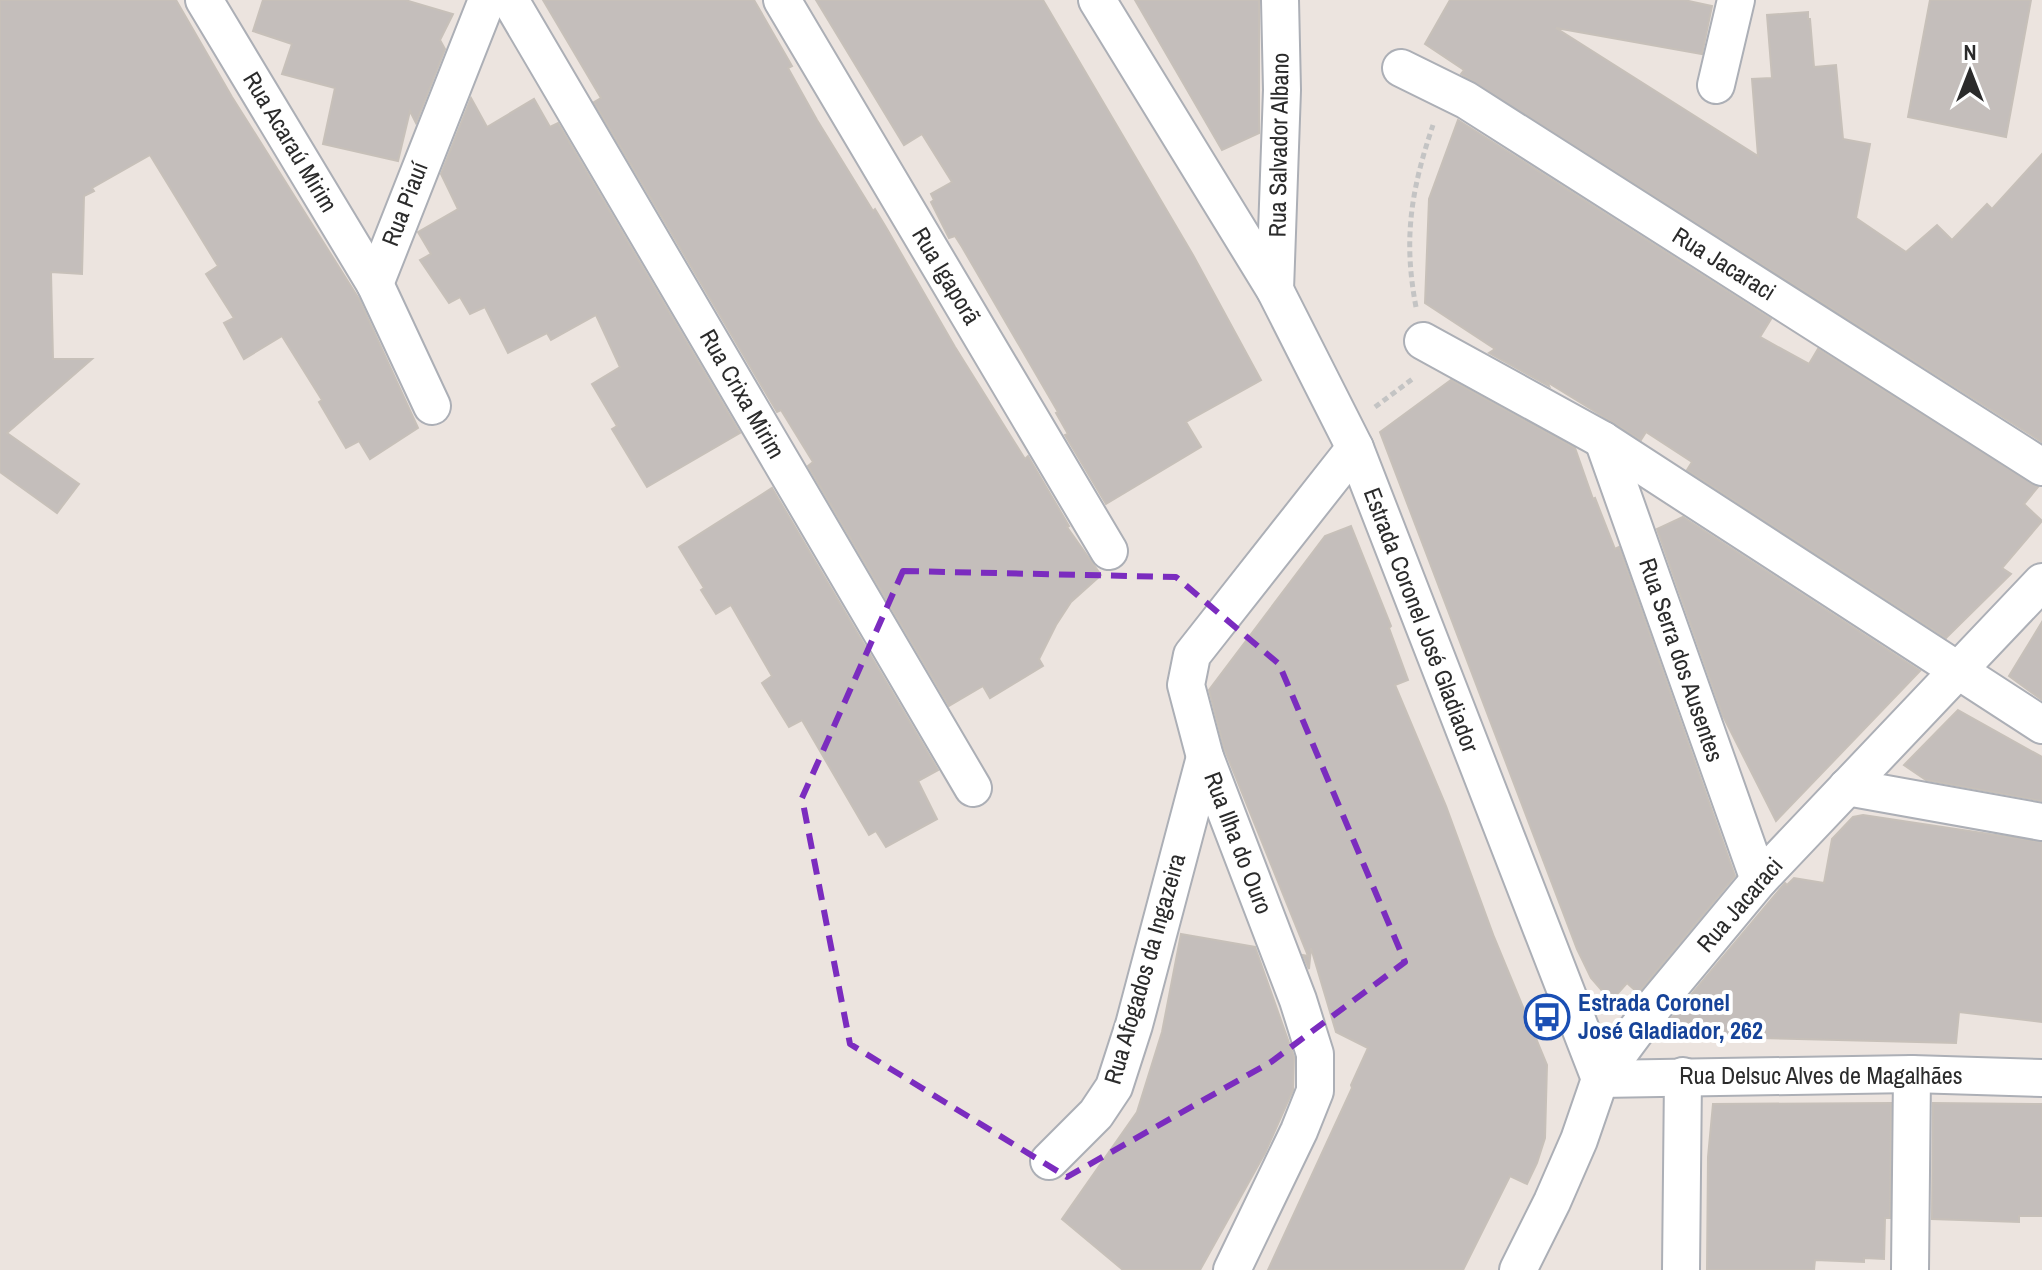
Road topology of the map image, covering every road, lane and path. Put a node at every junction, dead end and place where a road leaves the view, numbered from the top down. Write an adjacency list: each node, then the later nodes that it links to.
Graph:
1 (487, 0): 11 (street, Rua Piauí)
2 (510, 0): 24 (street, Rua Crixa Mirim)
3 (782, 0): 18 (street, Rua Igaporã)
4 (1097, 0): 12 (street, Estrada Coronel José Gladiador)
5 (1280, 0): 12 (street, Rua Salvador Albano)
6 (1736, 0): 9 (street)
7 (221, 9): 11 (street, Rua Acaraú Mirim)
8 (1401, 68): 10 (street, Rua Jacaraci)
9 (1716, 85)
10 (1445, 90): 13 (path); 17 (street, Rua Jacaraci)
11 (375, 284): 14 (street)
12 (1275, 290): 15 (street, Estrada Coronel José Gladiador)
13 (1435, 347): 15 (path); 16 (street)
14 (432, 406)
15 (1350, 438): 22 (street, Rua Ilha do Ouro); 30 (street, Estrada Coronel José Gladiador)
16 (1603, 440): 20 (street); 26 (street, Rua Serra dos Ausentes)
17 (2042, 467)
18 (1109, 551)
19 (2042, 582): 20 (street, Rua Jacaraci)
20 (1957, 670): 21 (street); 23 (street, Rua Jacaraci)
21 (2042, 725)
22 (1205, 757): 31 (street, Rua Afogados da Ingazeira); 32 (street, Rua Ilha do Ouro)
23 (1847, 787): 25 (street); 26 (street, Rua Jacaraci)
24 (973, 788)
25 (2042, 822)
26 (1759, 880): 30 (street, Rua Jacaraci)
27 (1912, 1074): 28 (street, Rua Delsuc Alves de Magalhães); 29 (street, Rua Delsuc Alves de Magalhães); 35 (street)
28 (1683, 1076): 30 (street, Rua Delsuc Alves de Magalhães); 34 (street)
29 (2042, 1078)
30 (1600, 1079): 33 (street)
31 (1049, 1161)
32 (1232, 1270)
33 (1518, 1270)
34 (1681, 1270)
35 (1910, 1270)

